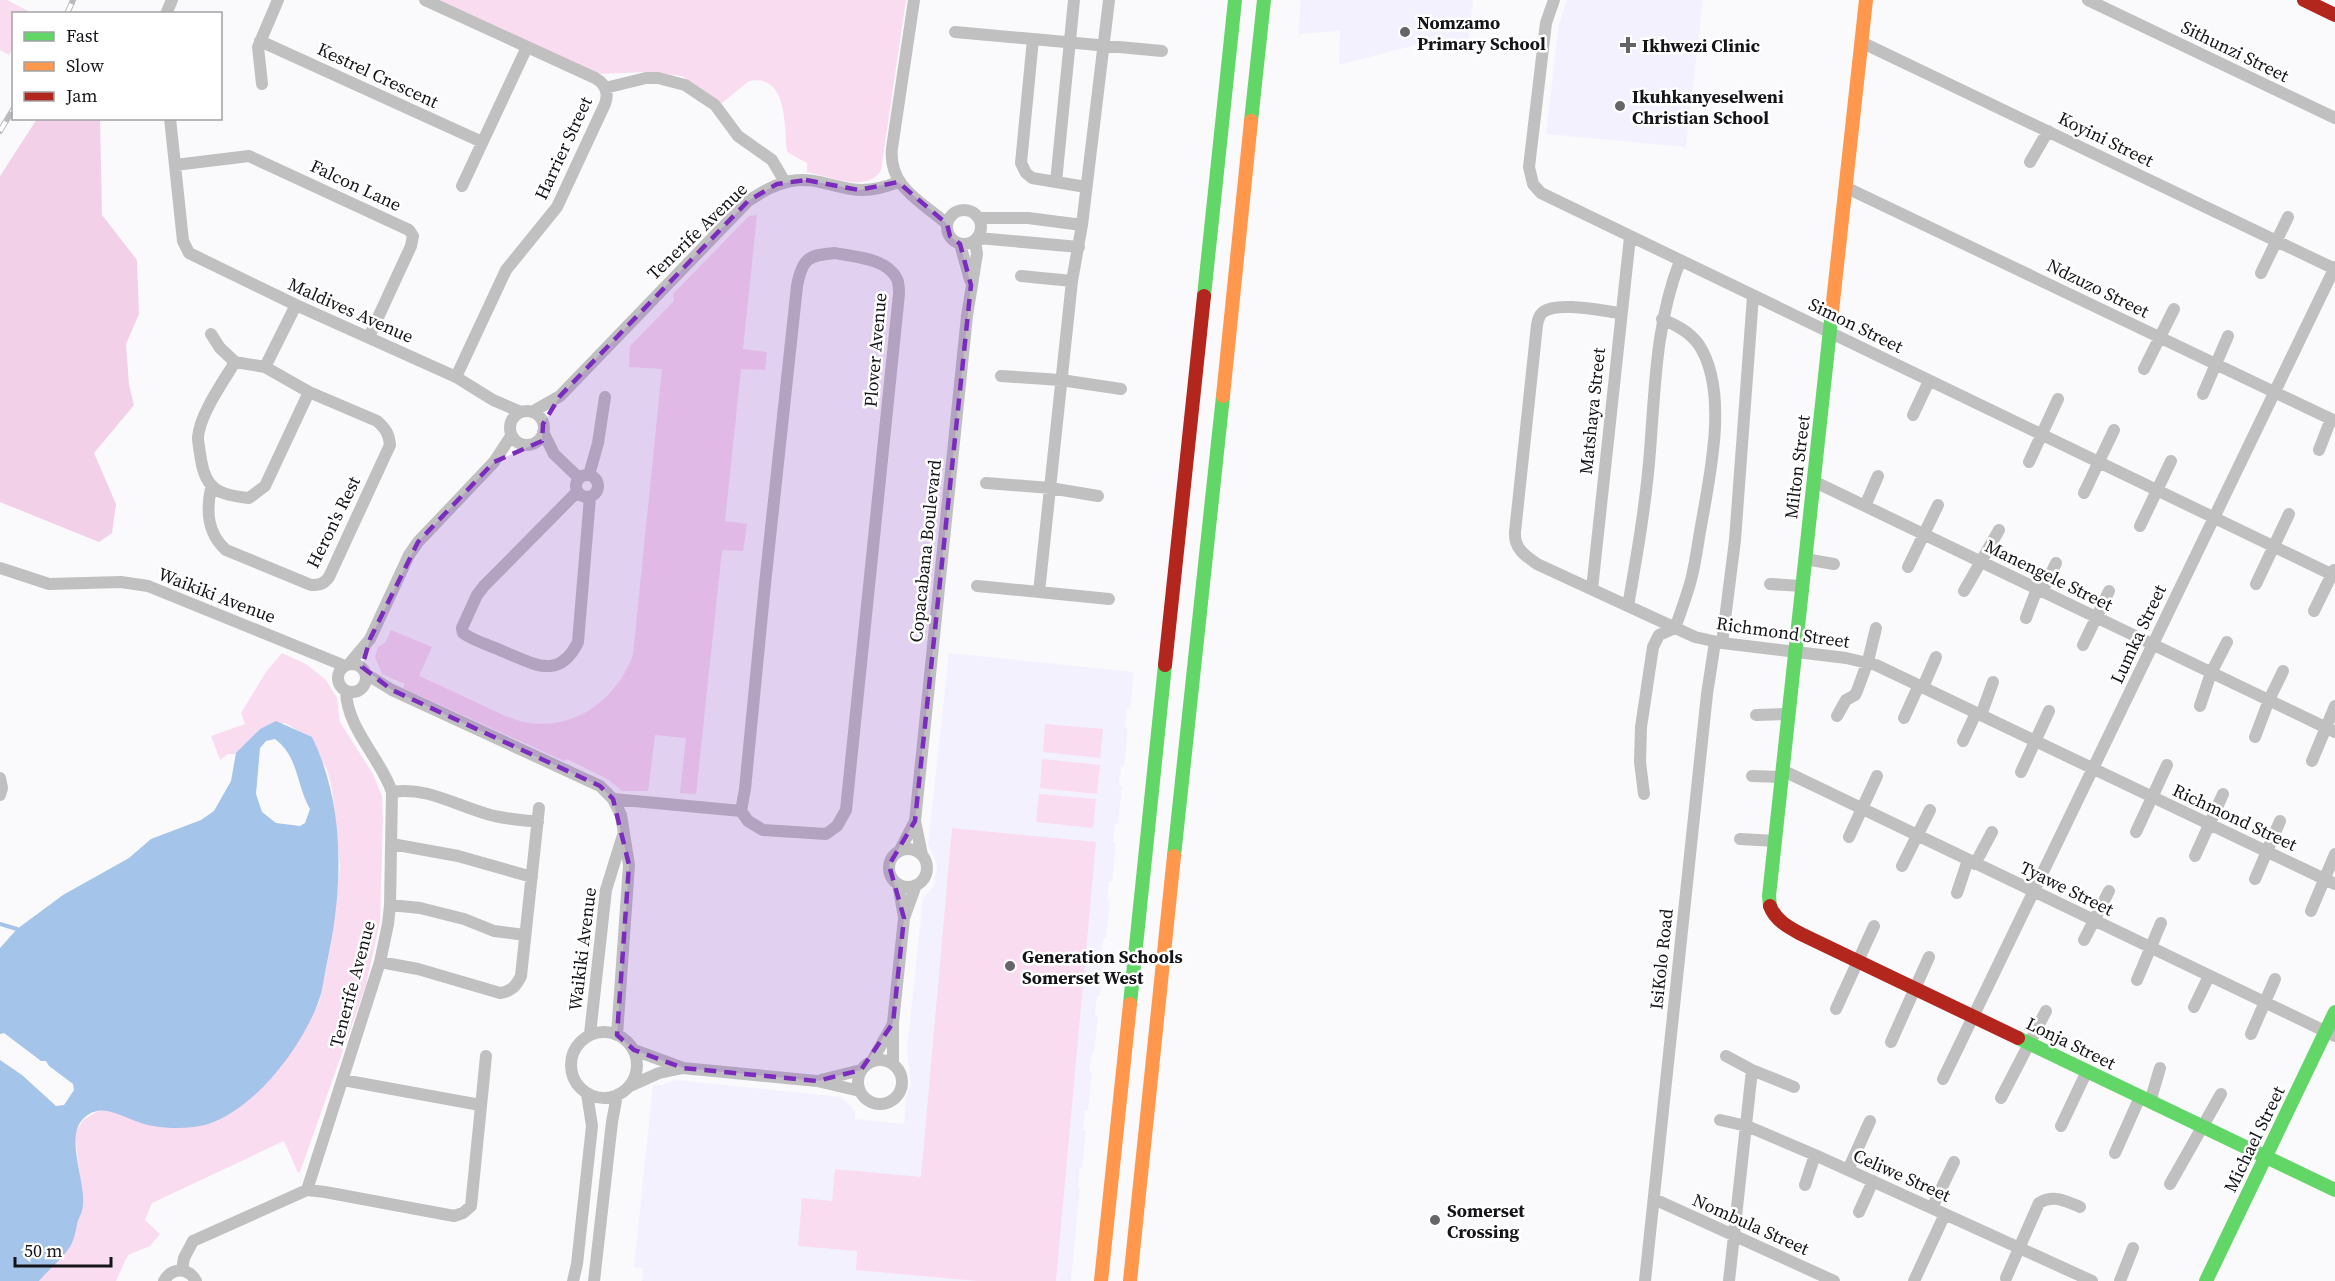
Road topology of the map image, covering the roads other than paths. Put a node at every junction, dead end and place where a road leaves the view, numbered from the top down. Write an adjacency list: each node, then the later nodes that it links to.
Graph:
1 (278, 0): 15 (street)
2 (425, 0): 19 (street)
3 (914, 0): 29 (street)
4 (1074, 0): 16 (street)
5 (1109, 0): 18 (street)
6 (1235, 0): 289 (main road)
7 (1264, 0): 290 (main road)
8 (1554, 0): 41 (street, Simon Street)
9 (1866, 0): 17 (main road, Milton Street)
10 (2088, 0): 23 (street, Sithunzi Street)
11 (2304, 0): 12 (main road)
12 (2335, 15)
13 (955, 32): 14 (street)
14 (1033, 39): 16 (street); 30 (street)
15 (260, 41): 21 (street); 26 (street, Kestrel Crescent)
16 (1069, 42): 18 (street); 30 (street)
17 (1861, 42): 25 (street, Koyini Street); 34 (main road, Milton Street)
18 (1104, 45): 20 (street); 33 (street)
19 (527, 47): 22 (street); 26 (street)
20 (1161, 51)
21 (262, 84)
22 (605, 88): 31 (street); 67 (street, Harrier Street)
23 (2335, 118)
24 (170, 120): 28 (street)
25 (2048, 131): 27 (street); 43 (street, Koyini Street)
26 (482, 142): 32 (street)
27 (2030, 162)
28 (175, 165): 53 (street, Maldives Avenue); 60 (street, Falcon Lane)
29 (898, 182): 31 (street, Tenerife Avenue); 35 (street)
30 (1056, 182): 33 (street)
31 (785, 183): 74 (street, Tenerife Avenue)
32 (462, 186)
33 (1086, 187): 40 (street)
34 (1845, 187): 57 (main road, Milton Street); 61 (street, Ndzuzo Street)
35 (925, 205): 36 (street); 39 (street)
36 (958, 210): 38 (street); 39 (street)
37 (2288, 217): 43 (street)
38 (980, 218): 40 (street); 42 (street)
39 (947, 224): 44 (street)
40 (1082, 225): 45 (street)
41 (1630, 237): 46 (street, Simon Street); 55 (street, Matshaya Street)
42 (976, 239): 44 (street); 45 (street); 51 (street, Copacabana Boulevard)
43 (2276, 240): 47 (street, Koyini Street); 48 (street)
44 (960, 244): 51 (street, Copacabana Boulevard)
45 (1079, 247): 50 (street)
46 (1680, 261): 52 (street, Simon Street); 56 (street)
47 (2335, 268): 72 (street, Lumka Street)
48 (2261, 273)
49 (1021, 276): 50 (street)
50 (1072, 281): 68 (street)
51 (971, 285): 181 (street, Copacabana Boulevard)
52 (1753, 296): 57 (street, Simon Street); 136 (street, IsiKolo Road)
53 (296, 305): 60 (street, Maldives Avenue); 64 (street)
54 (2174, 309): 61 (street)
55 (1621, 313): 122 (street, Matshaya Street); 122 (street, Richmond Street)
56 (1662, 319): 128 (street); 132 (street)
57 (1831, 333): 69 (street, Simon Street); 94 (main road, Milton Street)
58 (211, 334): 62 (street)
59 (2228, 336): 63 (street)
60 (369, 337): 67 (street, Maldives Avenue)
61 (2161, 337): 63 (street, Ndzuzo Street); 65 (street)
62 (235, 362): 64 (street, Heron's Rest); 96 (street, Heron's Rest)
63 (2216, 364): 72 (street, Ndzuzo Street); 73 (street)
64 (265, 367): 71 (street, Heron's Rest)
65 (2144, 369)
66 (1002, 376): 68 (street)
67 (456, 377): 77 (street, Maldives Avenue)
68 (1061, 380): 70 (street); 97 (street)
69 (1929, 381): 79 (street); 84 (street, Simon Street)
70 (1121, 389)
71 (309, 392): 96 (street); 96 (street, Heron's Rest)
72 (2276, 392): 80 (street, Ndzuzo Street); 106 (street, Lumka Street)
73 (2203, 394)
74 (560, 396): 78 (street, Tenerife Avenue); 81 (street, Tenerife Avenue)
75 (606, 397): 93 (street)
76 (2058, 399): 84 (street)
77 (493, 400): 78 (street, Maldives Avenue); 82 (street, Maldives Avenue)
78 (526, 412): 81 (street); 82 (street)
79 (1913, 415)
80 (2333, 420): 86 (street)
81 (543, 428): 85 (street); 87 (street)
82 (511, 430): 85 (street); 89 (street)
83 (2114, 430): 91 (street)
84 (2041, 435): 90 (street); 91 (street, Simon Street)
85 (529, 444): 87 (street); 89 (street)
86 (2319, 450)
87 (554, 454): 93 (street)
88 (2171, 461): 98 (street)
89 (494, 462): 134 (street)
90 (2029, 462)
91 (2098, 462): 98 (street, Simon Street); 100 (street)
92 (1878, 476): 103 (street)
93 (584, 477): 99 (street); 102 (street)
94 (1813, 481): 103 (street, Manengele Street); 111 (main road, Milton Street)
95 (986, 483): 97 (street)
96 (211, 488)
97 (1050, 488): 101 (street); 126 (street)
98 (2156, 491): 106 (street, Simon Street); 107 (street)
99 (577, 492): 102 (street); 102 (street)
100 (2084, 493)
101 (1098, 496)
102 (590, 497)
103 (1865, 506): 109 (street, Manengele Street)
104 (1938, 506): 109 (street)
105 (2289, 514): 110 (street)
106 (2213, 518): 110 (street, Simon Street); 138 (street, Lumka Street)
107 (2140, 526)
108 (1999, 530): 112 (street)
109 (1923, 534): 112 (street, Manengele Street); 115 (street)
110 (2272, 546): 117 (street, Simon Street); 119 (street)
111 (1805, 559): 114 (street); 121 (main road, Milton Street)
112 (1980, 562): 123 (street); 124 (street, Manengele Street)
113 (2056, 563): 124 (street)
114 (1834, 564)
115 (1908, 567)
116 (0, 568): 142 (street, Waikiki Avenue)
117 (2334, 573): 129 (street)
118 (1770, 584): 121 (street)
119 (2256, 584)
120 (977, 586): 126 (street)
121 (1802, 586): 139 (main road, Milton Street)
122 (1592, 588): 128 (street, Richmond Street)
123 (1964, 591)
124 (2040, 591): 130 (street); 131 (street, Manengele Street)
125 (2109, 591): 131 (street)
126 (1039, 592): 127 (street)
127 (1109, 599)
128 (1628, 606): 132 (street, Richmond Street)
129 (2314, 611)
130 (2026, 618)
131 (2096, 618): 137 (street); 138 (street, Manengele Street)
132 (1675, 628): 136 (street, Richmond Street); 172 (street)
133 (1876, 628): 141 (street)
134 (370, 639): 142 (street); 143 (street)
135 (2227, 642): 145 (street)
136 (1718, 643): 139 (street, Richmond Street); 275 (street, IsiKolo Road)
137 (2083, 645)
138 (2152, 645): 145 (street, Manengele Street); 165 (street, Lumka Street)
139 (1795, 653): 141 (street, Richmond Street); 154 (main road, Milton Street)
140 (1936, 657): 147 (street)
141 (1868, 662): 147 (street, Richmond Street); 157 (street)
142 (344, 668): 143 (street, Waikiki Avenue); 148 (street)
143 (364, 671): 148 (street, Tenerife Avenue); 149 (street)
144 (2283, 671): 150 (street)
145 (2211, 673): 150 (street, Manengele Street); 151 (street)
146 (1993, 682): 155 (street)
147 (1921, 686): 155 (street, Richmond Street); 158 (street)
148 (355, 690): 149 (street); 171 (street, Tenerife Avenue)
149 (392, 690): 176 (street)
150 (2269, 700): 159 (street, Manengele Street); 160 (street)
151 (2200, 706)
152 (2335, 706): 159 (street)
153 (2049, 711): 162 (street)
154 (1789, 714): 156 (street); 167 (main road, Milton Street)
155 (1978, 714): 161 (street); 162 (street, Richmond Street)
156 (1756, 715)
157 (1837, 716)
158 (1904, 718)
159 (2330, 730): 163 (street)
160 (2255, 737)
161 (1963, 741)
162 (2036, 742): 165 (street, Richmond Street); 166 (street)
163 (2312, 761)
164 (2167, 765): 175 (street)
165 (2094, 770): 175 (street, Richmond Street); 207 (street, Lumka Street)
166 (2021, 772)
167 (1784, 774): 168 (street); 178 (street, Tyawe Street); 191 (main road, Milton Street)
168 (1752, 776)
169 (1877, 776): 178 (street)
170 (0, 778): 174 (street)
171 (392, 792): 183 (street); 192 (street, Tenerife Avenue)
172 (1644, 794)
173 (2223, 794): 184 (street)
174 (0, 795)
175 (2152, 798): 184 (street, Richmond Street); 186 (street)
176 (613, 799): 180 (street); 187 (street)
177 (539, 808): 183 (street)
178 (1863, 809): 188 (street, Tyawe Street); 189 (street)
179 (1930, 810): 188 (street)
180 (741, 811): 180 (street, Plover Avenue)
181 (915, 821): 193 (street, Copacabana Boulevard); 196 (street, Copacabana Boulevard)
182 (2280, 821): 194 (street)
183 (538, 822): 200 (street)
184 (2210, 825): 194 (street, Richmond Street); 197 (street)
185 (1992, 832): 198 (street)
186 (2136, 832)
187 (623, 834): 232 (street, Waikiki Avenue); 235 (street)
188 (1917, 836): 198 (street, Tyawe Street); 199 (street)
189 (1849, 837)
190 (1740, 839): 191 (street)
191 (1776, 841): 214 (main road, Milton Street)
192 (392, 844): 200 (street); 208 (street, Tenerife Avenue)
193 (900, 850): 196 (street); 203 (street)
194 (2268, 852): 201 (street); 202 (street, Richmond Street)
195 (2335, 854): 202 (street)
196 (922, 855): 204 (street)
197 (2196, 856)
198 (1972, 862): 206 (street); 207 (street, Tyawe Street)
199 (1902, 866)
200 (532, 877): 215 (street)
201 (2255, 879)
202 (2330, 882): 209 (street)
203 (898, 884): 204 (street); 210 (street)
204 (916, 885): 210 (street)
205 (2109, 891): 211 (street)
206 (1957, 893)
207 (2035, 893): 211 (street, Tyawe Street); 230 (street, Lumka Street)
208 (390, 905): 215 (street); 220 (street, Tenerife Avenue)
209 (2311, 911)
210 (904, 918): 231 (street)
211 (2093, 921): 216 (street); 217 (street, Tyawe Street)
212 (2161, 922): 217 (street)
213 (1874, 926): 219 (street)
214 (1792, 928): 219 (main road, Lonja Street)
215 (525, 935): 220 (street)
216 (2084, 940)
217 (2151, 948): 221 (street, Tyawe Street); 223 (street)
218 (1929, 957): 224 (street)
219 (1858, 961): 224 (main road, Lonja Street); 227 (street)
220 (380, 962): 249 (street, Tenerife Avenue)
221 (2209, 976): 225 (street, Tyawe Street); 226 (street)
222 (2275, 979): 225 (street)
223 (2138, 980)
224 (1916, 989): 230 (main road, Lonja Street); 236 (street)
225 (2265, 1003): 233 (street); 234 (street, Tyawe Street)
226 (2194, 1007)
227 (1836, 1009)
228 (2046, 1011): 237 (street)
229 (2335, 1012): 234 (main road, Michael Street)
230 (1974, 1016): 237 (main road, Lonja Street); 248 (street, Lumka Street)
231 (893, 1023): 241 (street); 242 (street)
232 (590, 1034): 235 (street); 254 (street)
233 (2251, 1034)
234 (2330, 1034): 267 (main road, Michael Street)
235 (617, 1035): 238 (street)
236 (1891, 1042)
237 (2030, 1043): 247 (main road, Lonja Street); 257 (street)
238 (634, 1050): 243 (street); 251 (street)
239 (486, 1056): 259 (street)
240 (1726, 1056): 246 (street)
241 (872, 1061): 242 (street); 245 (street)
242 (892, 1064): 253 (street)
243 (683, 1068): 250 (street); 251 (street)
244 (2160, 1068): 258 (street)
245 (861, 1070): 250 (street); 253 (street)
246 (1752, 1070): 252 (street); 263 (street)
247 (2087, 1071): 258 (main road, Lonja Street); 262 (street)
248 (1943, 1079)
249 (343, 1080): 259 (street); 273 (street, Tenerife Avenue)
250 (817, 1081): 253 (street)
251 (630, 1086): 256 (street)
252 (1794, 1087)
253 (860, 1091)
254 (587, 1094): 256 (street); 287 (street)
255 (2221, 1094): 264 (street)
256 (617, 1095): 288 (street)
257 (2001, 1098)
258 (2145, 1099): 264 (main road, Lonja Street); 265 (street)
259 (480, 1106): 273 (street)
260 (1720, 1120): 263 (street, Celiwe Street)
261 (1870, 1121): 269 (street)
262 (2061, 1125)
263 (1747, 1126): 266 (street, Celiwe Street); 280 (street)
264 (2203, 1126): 267 (main road, Lonja Street); 271 (street)
265 (2115, 1154)
266 (1815, 1155): 269 (street, Celiwe Street); 272 (street)
267 (2266, 1156): 274 (main road, Lonja Street); 297 (main road, Michael Street)
268 (1954, 1162): 277 (street)
269 (1848, 1170): 270 (street, Celiwe Street)
270 (1873, 1181): 277 (street, Celiwe Street); 278 (street)
271 (2170, 1184)
272 (1805, 1185)
273 (307, 1190): 283 (street)
274 (2335, 1190)
275 (1654, 1199): 280 (street, Nombula Street); 291 (street, IsiKolo Road)
276 (2080, 1207): 281 (street)
277 (1932, 1208): 279 (street, Celiwe Street)
278 (1859, 1212)
279 (1945, 1214): 281 (street, Celiwe Street); 294 (street)
280 (1734, 1235): 292 (street); 293 (street, Nombula Street)
281 (2018, 1247): 284 (street); 295 (street, Celiwe Street)
282 (2133, 1248): 296 (street)
283 (182, 1270): 285 (street); 286 (street)
284 (2006, 1278)
285 (164, 1281)
286 (196, 1281)
287 (573, 1281)
288 (594, 1281)
289 (1101, 1281)
290 (1130, 1281)
291 (1645, 1281)
292 (1729, 1281)
293 (1834, 1281)
294 (1914, 1281)
295 (2092, 1281)
296 (2120, 1281)
297 (2206, 1281)

